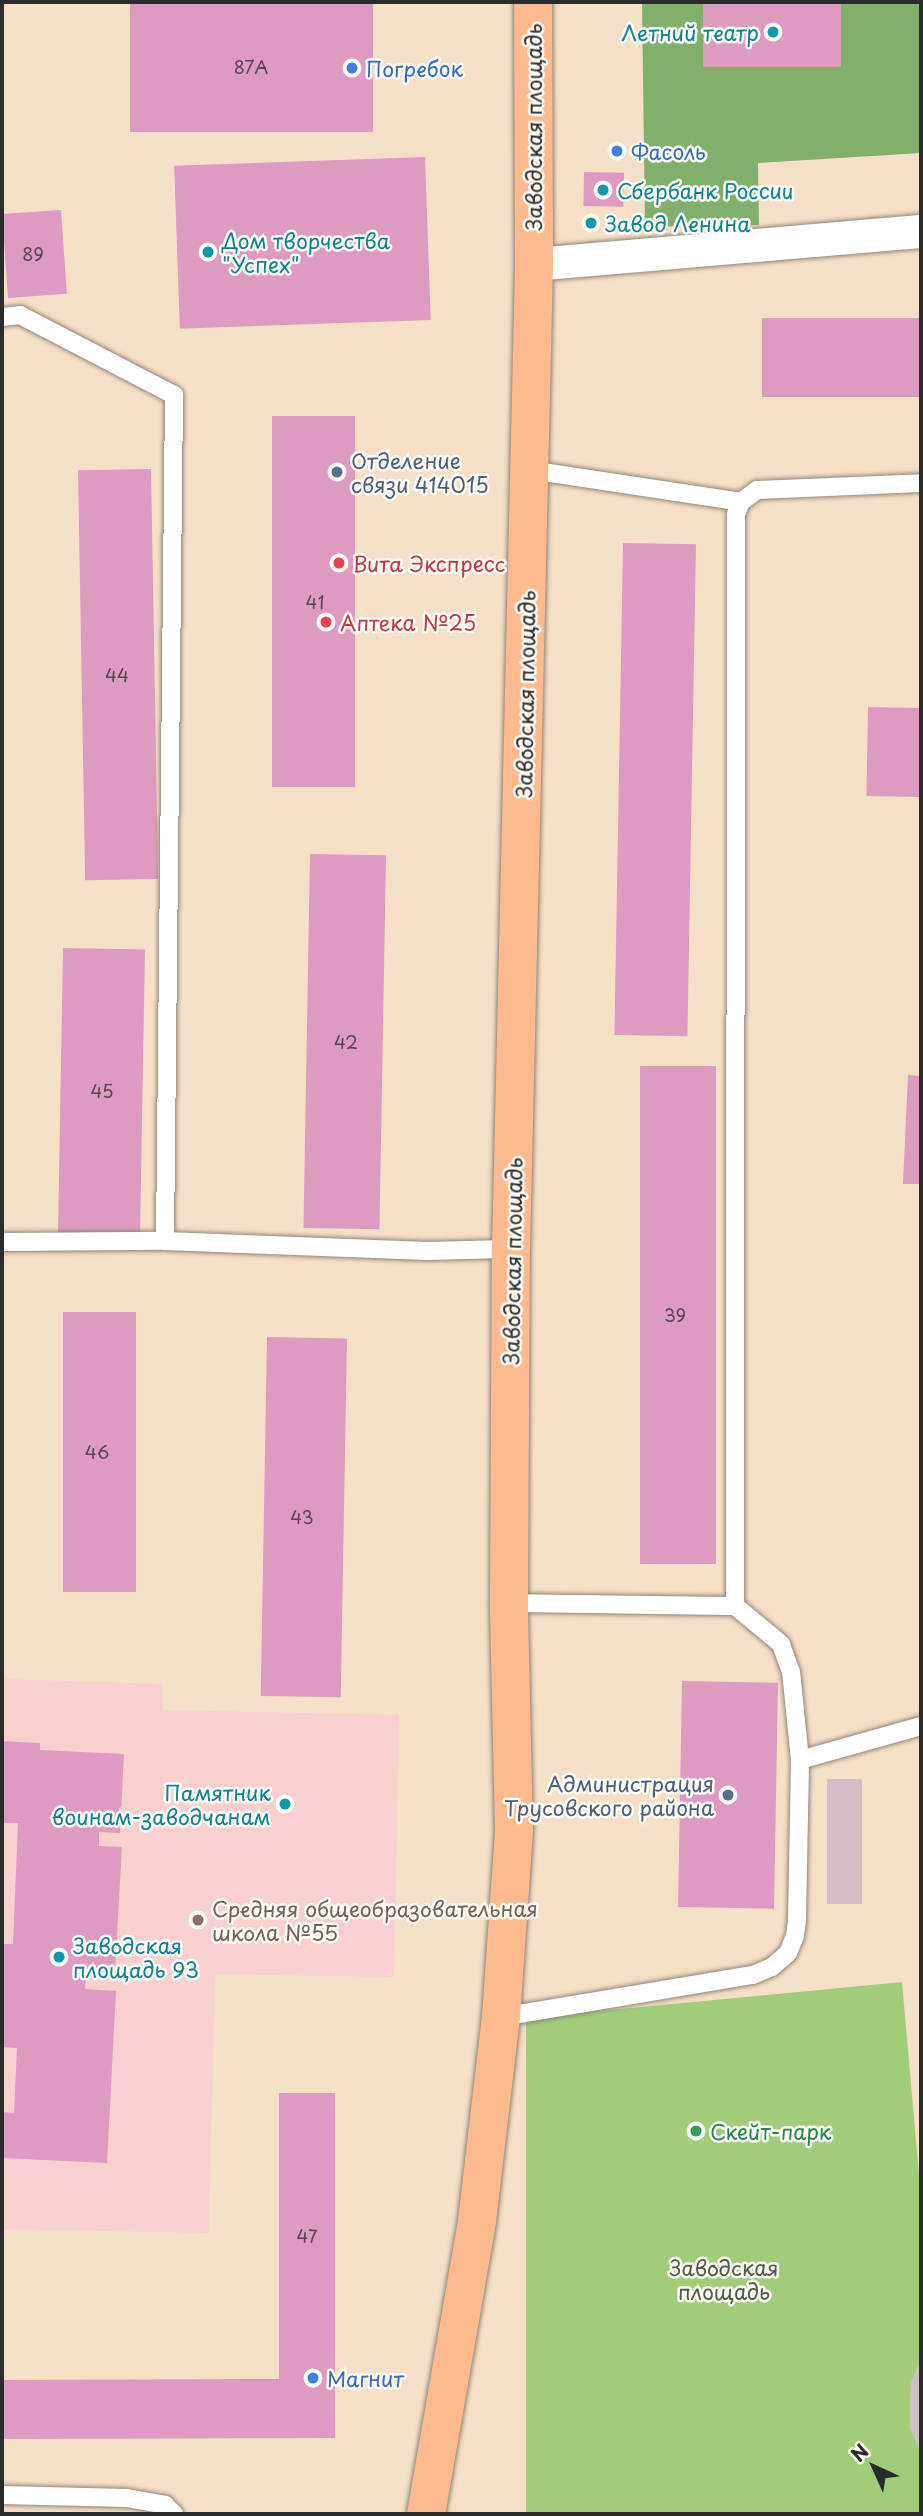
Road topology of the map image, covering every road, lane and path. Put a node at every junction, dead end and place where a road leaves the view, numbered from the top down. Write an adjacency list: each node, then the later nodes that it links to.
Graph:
1 (533, 2): 3 (main road, Заводская площадь)
2 (921, 231): 3 (street)
3 (534, 264): 5 (main road, Заводская площадь)
4 (2, 317): 8 (lane)
5 (530, 470): 7 (lane); 10 (main road, Заводская площадь)
6 (921, 483): 7 (lane)
7 (741, 502): 12 (lane)
8 (165, 1241): 9 (lane); 10 (lane)
9 (2, 1242)
10 (511, 1249): 11 (main road, Заводская площадь)
11 (509, 1603): 12 (lane); 15 (main road, Заводская площадь)
12 (735, 1606): 14 (lane)
13 (921, 1726): 14 (lane)
14 (800, 1760): 15 (lane)
15 (501, 2017): 18 (main road, Заводская площадь)
16 (2, 2495): 17 (lane)
17 (174, 2514)
18 (426, 2514)

